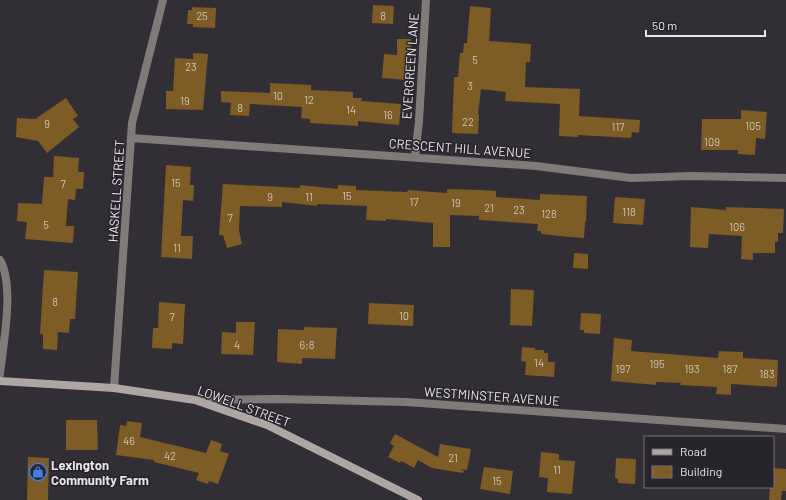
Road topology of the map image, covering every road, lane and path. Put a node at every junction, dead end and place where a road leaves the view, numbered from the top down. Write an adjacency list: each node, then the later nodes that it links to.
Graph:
1 (163, 0): 3 (street, HASKELL STREET)
2 (426, 0): 4 (street, EVERGREEN LANE)
3 (131, 138): 4 (street, CRESCENT HILL AVENUE); 9 (street, HASKELL STREET)
4 (415, 157): 5 (street, CRESCENT HILL AVENUE)
5 (786, 178)
6 (0, 260): 7 (street)
7 (0, 374)
8 (0, 381): 9 (main road, LOWELL STREET)
9 (114, 388): 10 (main road, LOWELL STREET)
10 (195, 400): 11 (street, WESTMINSTER AVENUE); 12 (main road, LOWELL STREET)
11 (786, 429)
12 (418, 500)

